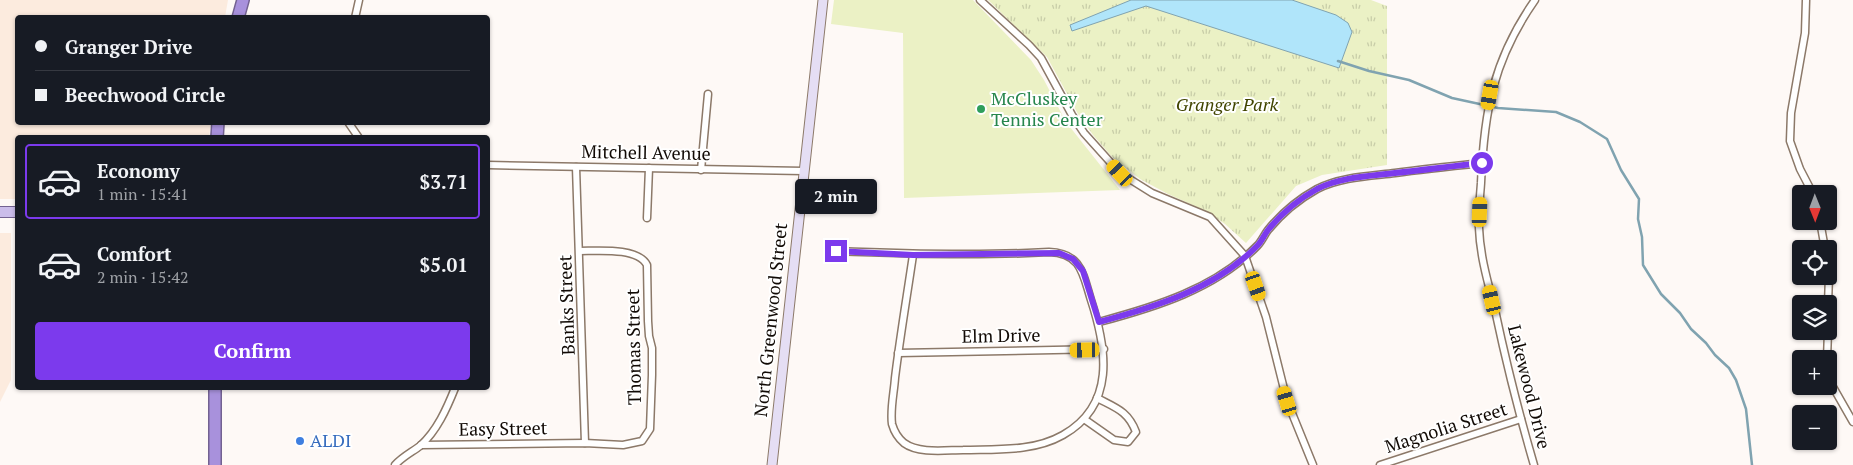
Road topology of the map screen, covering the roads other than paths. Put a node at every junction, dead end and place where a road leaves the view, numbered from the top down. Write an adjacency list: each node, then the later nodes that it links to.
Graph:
1 (242, 0): 7 (highway)
2 (360, 0): 8 (street)
3 (823, 0): 15 (main road, North Greenwood Street)
4 (980, 0): 23 (street)
5 (1535, 0): 10 (street, Lakewood Drive)
6 (1806, 0): 16 (street)
7 (239, 15)
8 (356, 15)
9 (708, 94): 14 (street)
10 (1482, 163): 23 (street); 31 (street, Lakewood Drive)
11 (490, 164): 12 (street, Mitchell Avenue)
12 (576, 166): 13 (street, Mitchell Avenue); 20 (street, Banks Street)
13 (649, 168): 14 (street, Mitchell Avenue); 19 (street)
14 (702, 170): 15 (street, Mitchell Avenue)
15 (804, 171): 38 (main road, North Greenwood Street)
16 (1808, 185)
17 (0, 212): 18 (main road)
18 (15, 212)
19 (647, 218)
20 (580, 251): 34 (street, Banks Street); 34 (street, Thomas Street)
21 (836, 251): 22 (street)
22 (913, 255): 24 (street); 26 (street)
23 (1245, 256): 24 (street); 39 (street)
24 (1099, 322): 25 (street)
25 (1104, 349): 26 (street, Elm Drive); 30 (street)
26 (898, 353): 32 (street)
27 (215, 390): 36 (highway)
28 (454, 390): 35 (street)
29 (1837, 394): 33 (street)
30 (1097, 398): 32 (street); 32 (street)
31 (1521, 419): 40 (street, Magnolia Street); 41 (street, Lakewood Drive)
32 (1084, 420)
33 (1853, 422)
34 (585, 443): 35 (street, Easy Street)
35 (421, 445): 37 (street)
36 (215, 465)
37 (395, 465)
38 (772, 465)
39 (1313, 465)
40 (1380, 465)
41 (1534, 465)

